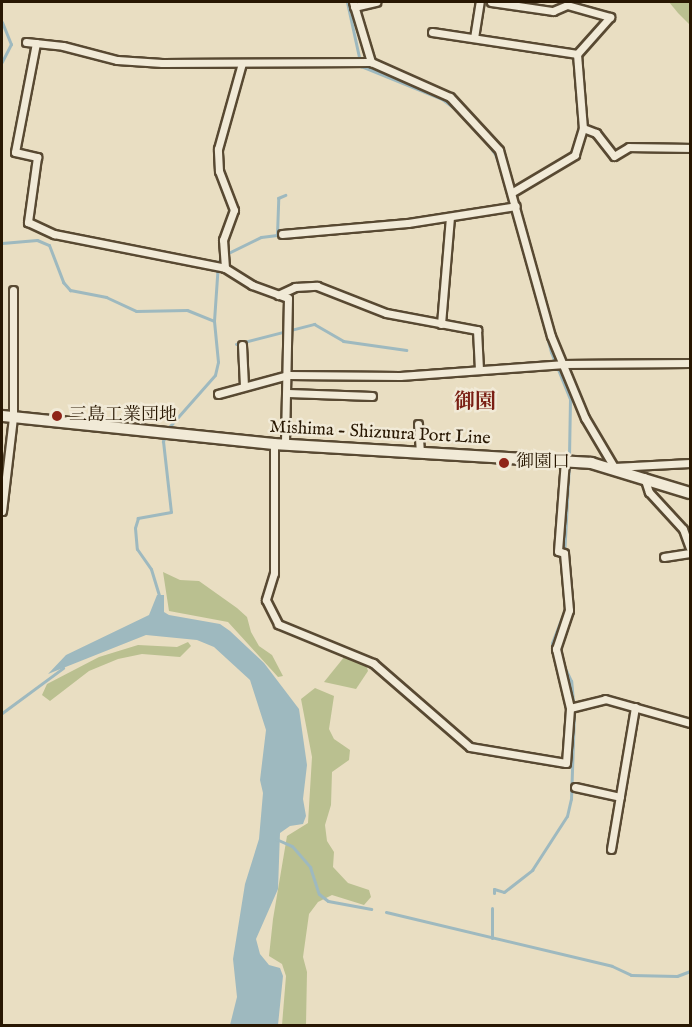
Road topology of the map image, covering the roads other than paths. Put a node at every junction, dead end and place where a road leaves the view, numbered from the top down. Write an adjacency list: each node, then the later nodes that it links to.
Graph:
1 (376, 2): 4 (street)
2 (480, 2): 6 (street)
3 (491, 2): 9 (street)
4 (353, 4): 10 (street)
5 (432, 32): 6 (street)
6 (474, 38): 9 (street)
7 (26, 42): 8 (street)
8 (36, 43): 11 (street); 18 (street)
9 (577, 54): 12 (street)
10 (371, 62): 11 (street); 14 (street)
11 (242, 63): 18 (street)
12 (583, 128): 13 (street); 14 (street)
13 (690, 148)
14 (513, 192): 15 (street)
15 (513, 207): 16 (street); 24 (street)
16 (450, 217): 17 (street); 21 (street)
17 (282, 234)
18 (225, 268): 20 (street)
19 (13, 290): 32 (street)
20 (278, 295): 21 (street); 26 (street)
21 (441, 324): 25 (street)
22 (242, 345): 27 (street)
23 (690, 363): 24 (street)
24 (562, 364): 25 (street); 38 (street)
25 (479, 370): 26 (street)
26 (288, 375): 27 (street); 28 (street)
27 (244, 386): 29 (street)
28 (288, 393): 30 (street); 34 (street)
29 (218, 394)
30 (372, 396)
31 (2, 416): 32 (main road, Mishima - Shizuura Port Line)
32 (14, 417): 34 (main road, Mishima - Shizuura Port Line); 42 (street)
33 (418, 424): 35 (street)
34 (279, 444): 35 (main road, Mishima - Shizuura Port Line); 46 (street)
35 (420, 453): 36 (main road, Mishima - Shizuura Port Line)
36 (566, 461): 38 (main road, Mishima - Shizuura Port Line); 46 (street)
37 (690, 463): 38 (street); 39 (street)
38 (614, 467): 40 (main road, Mishima - Shizuura Port Line)
39 (690, 471)
40 (644, 477): 41 (main road, Mishima - Shizuura Port Line); 43 (street)
41 (690, 493)
42 (2, 511)
43 (690, 550): 44 (street)
44 (664, 557)
45 (635, 707): 46 (street); 47 (street); 49 (street)
46 (570, 708)
47 (690, 723)
48 (575, 787): 49 (street)
49 (620, 797): 50 (street)
50 (611, 849)

